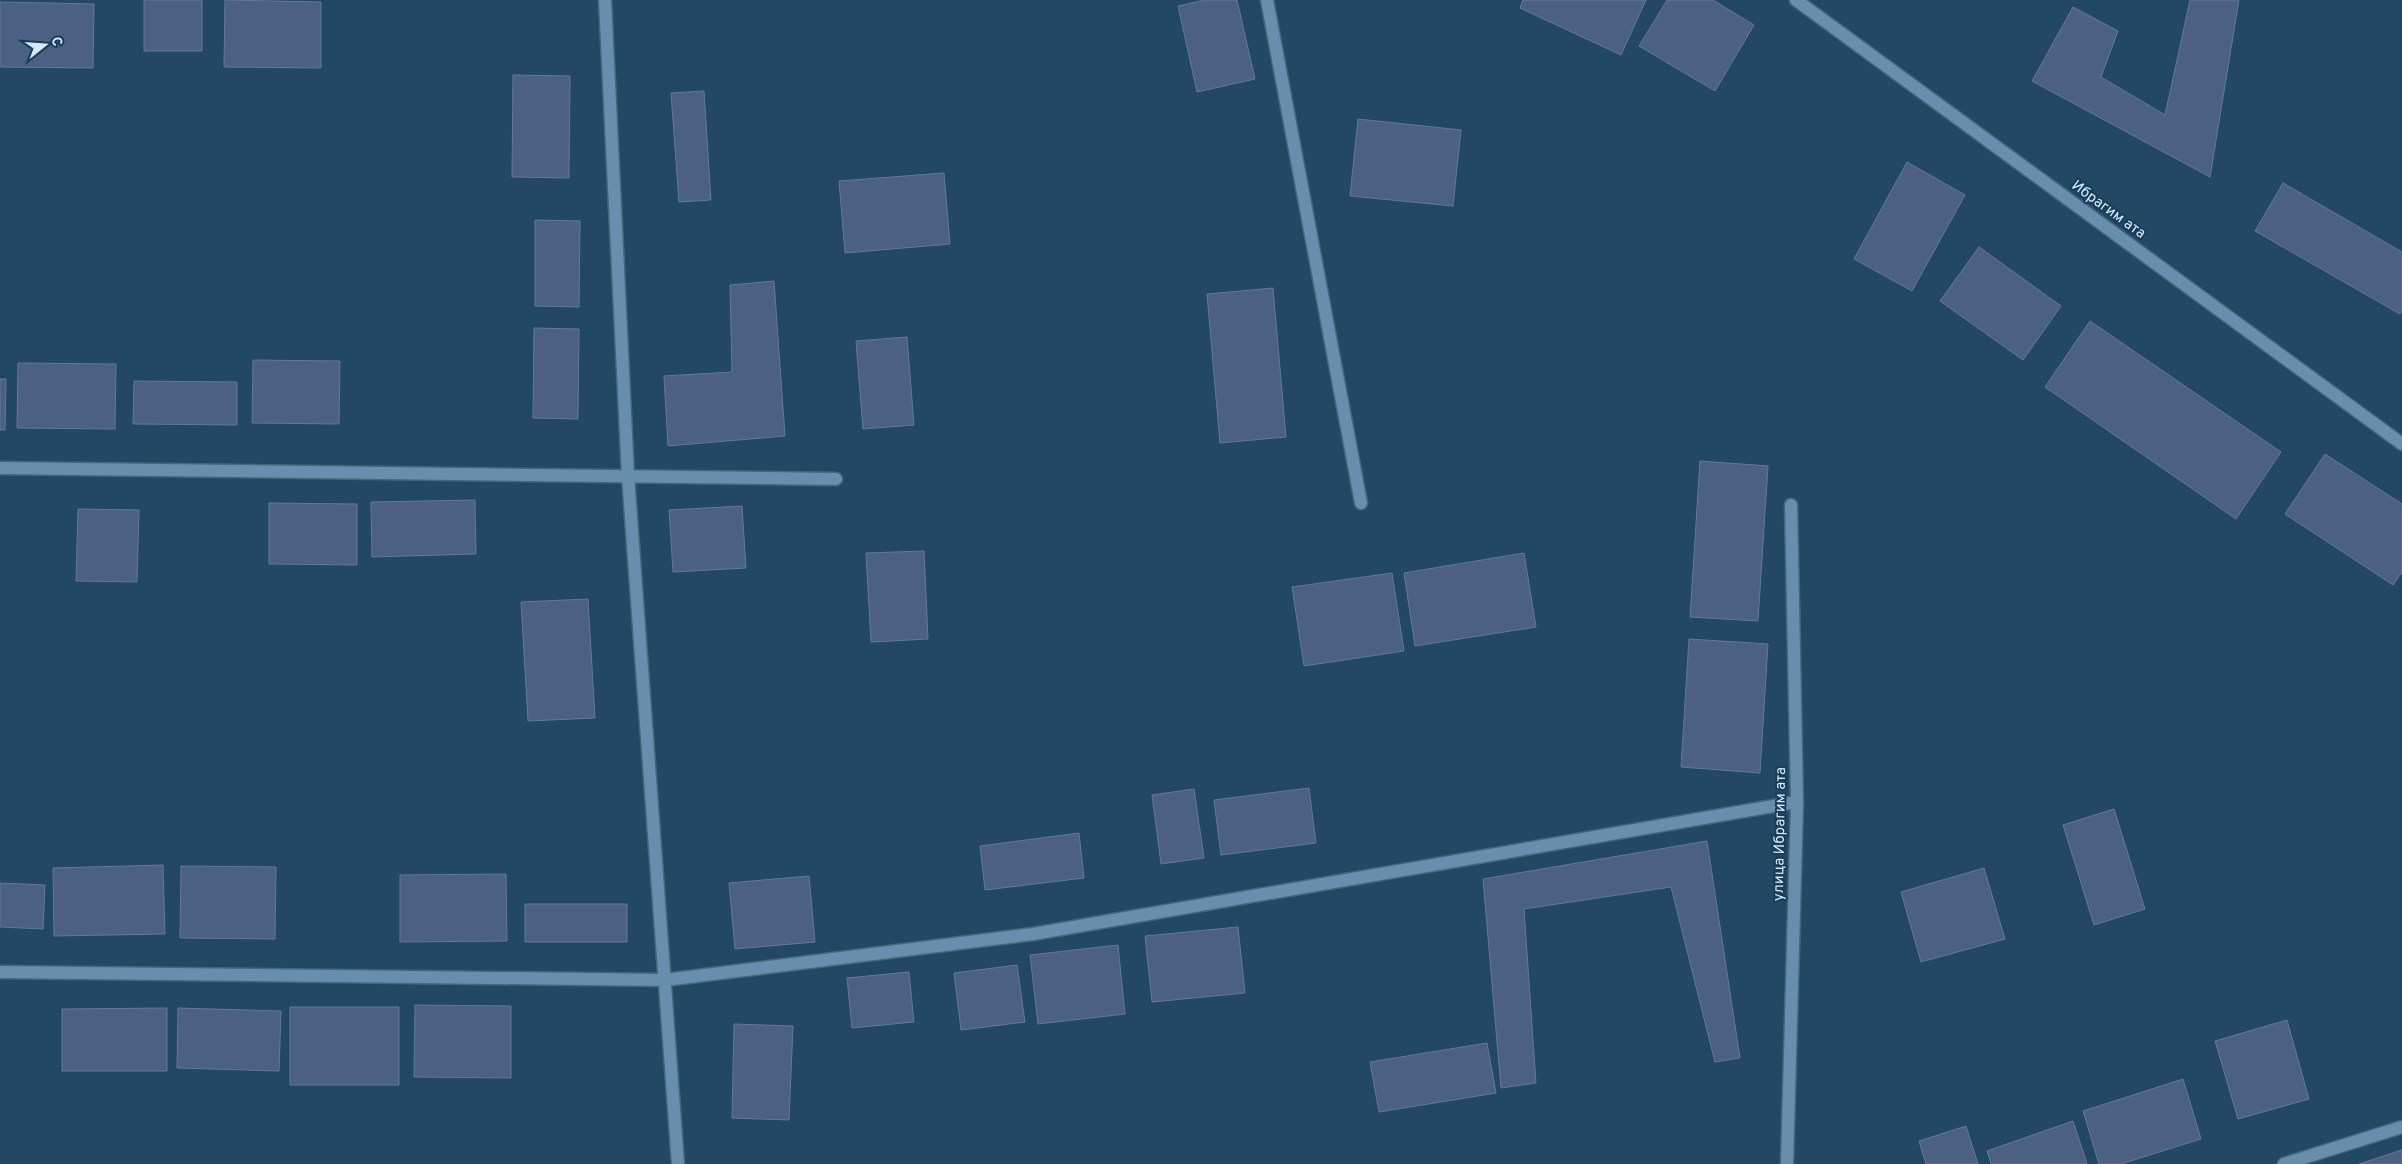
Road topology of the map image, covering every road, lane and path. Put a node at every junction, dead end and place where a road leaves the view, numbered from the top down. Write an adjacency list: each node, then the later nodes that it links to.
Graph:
1 (605, 0): 6 (street)
2 (1267, 0): 8 (street)
3 (1796, 0): 4 (street, Ибрагим ата)
4 (2402, 444)
5 (0, 468): 6 (street)
6 (628, 476): 7 (street); 12 (street)
7 (836, 479)
8 (1361, 503)
9 (1791, 505): 10 (street, улица Ибрагим ата)
10 (1797, 802): 12 (street); 15 (street, улица Ибрагим ата)
11 (0, 972): 12 (street)
12 (665, 980): 14 (street)
13 (2402, 1127): 16 (street)
14 (678, 1164)
15 (1787, 1164)
16 (2284, 1164)

